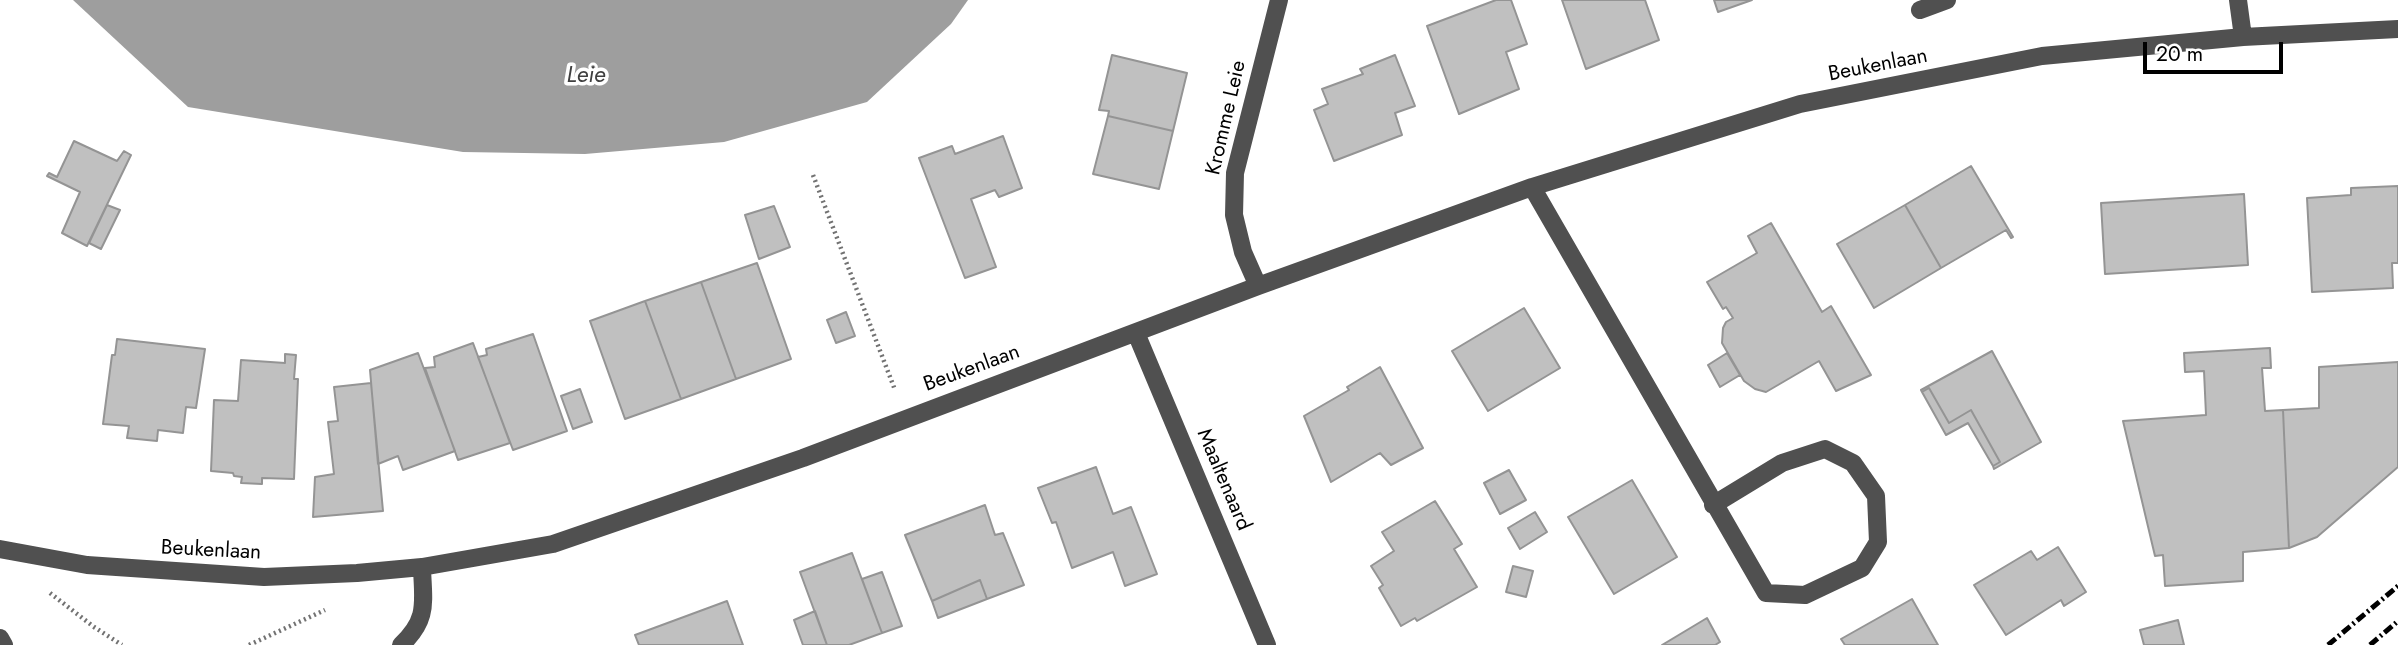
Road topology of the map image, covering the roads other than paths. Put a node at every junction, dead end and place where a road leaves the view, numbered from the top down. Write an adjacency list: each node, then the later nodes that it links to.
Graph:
1 (1279, 0): 8 (street, Kromme Leie)
2 (1947, 0): 4 (street)
3 (2238, 0): 6 (street)
4 (1920, 10)
5 (2398, 29): 6 (street, Beukenlaan)
6 (2243, 37): 7 (street, Beukenlaan)
7 (1532, 187): 8 (street, Beukenlaan); 10 (street)
8 (1258, 286): 9 (street, Beukenlaan)
9 (1136, 333): 12 (street, Beukenlaan); 16 (street, Maaltenaard)
10 (1713, 505): 10 (street)
11 (0, 549): 12 (street, Beukenlaan)
12 (422, 567): 15 (street)
13 (0, 638): 14 (street)
14 (4, 645)
15 (401, 645)
16 (1267, 645)

